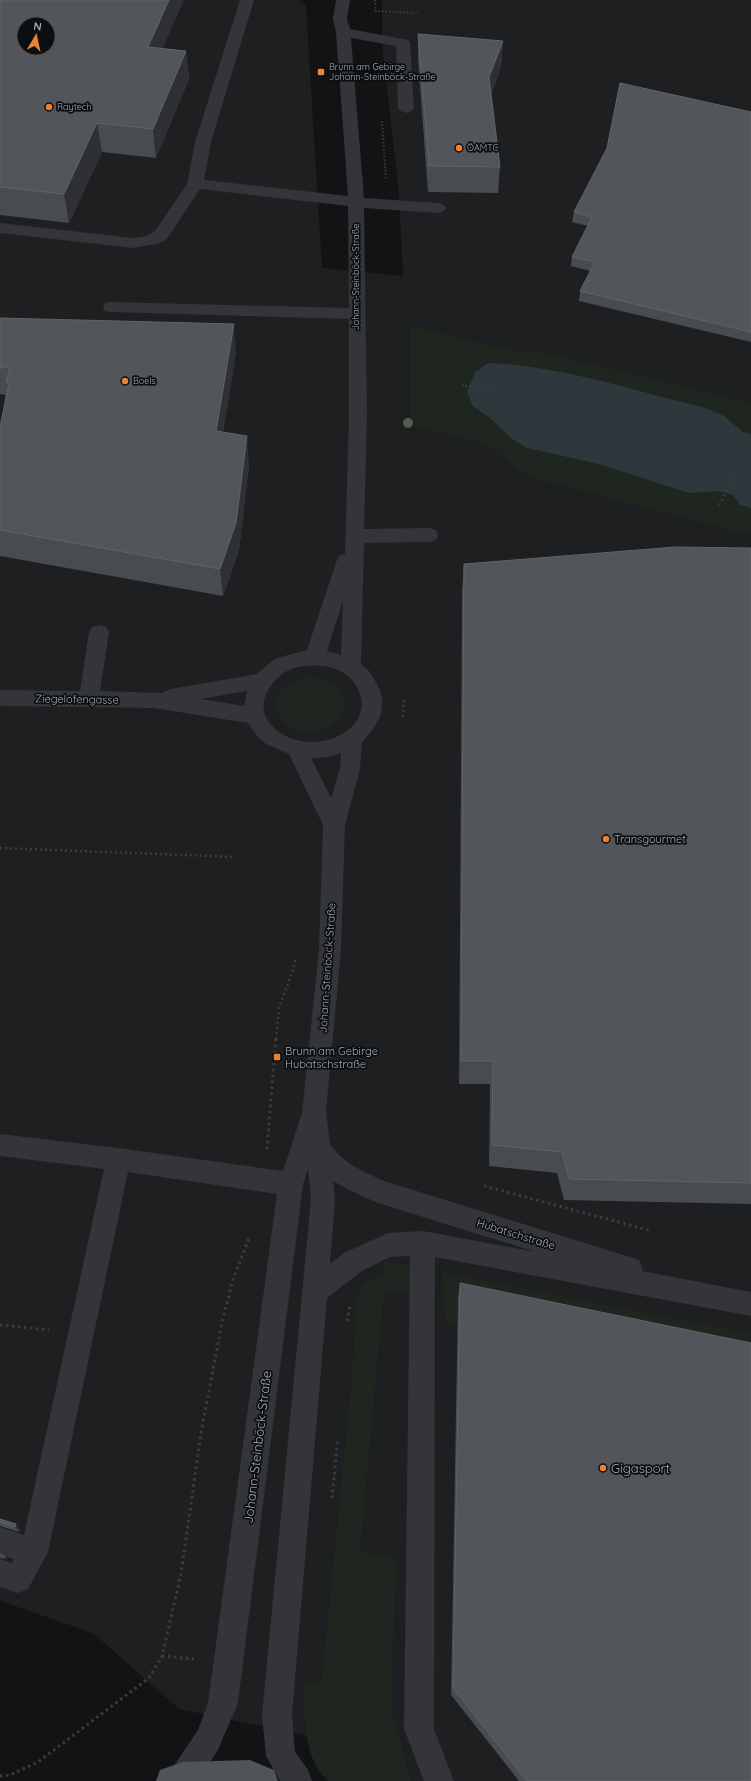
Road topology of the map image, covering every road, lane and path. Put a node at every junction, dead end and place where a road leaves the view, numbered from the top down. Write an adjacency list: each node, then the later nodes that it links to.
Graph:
1 (246, 0): 5 (street)
2 (337, 3): 3 (street, Johann-Steinböck-Straße)
3 (342, 26): 4 (street); 6 (street, Johann-Steinböck-Straße)
4 (406, 108)
5 (195, 184): 6 (street); 8 (street)
6 (356, 202): 7 (street); 10 (street, Johann-Steinböck-Straße)
7 (438, 208)
8 (0, 228)
9 (111, 307): 10 (street)
10 (357, 314): 16 (street, Johann-Steinböck-Straße)
11 (462, 385): 12 (path)
12 (497, 392)
13 (736, 475): 14 (path)
14 (720, 505)
15 (428, 535): 16 (street)
16 (355, 536): 18 (street, Johann-Steinböck-Straße); 19 (street, Johann-Steinböck-Straße)
17 (99, 632): 22 (street)
18 (315, 657): 19 (street); 20 (street)
19 (351, 667): 25 (street)
20 (262, 681): 23 (street, Ziegelofengasse); 24 (street)
21 (0, 698): 22 (street, Ziegelofengasse)
22 (88, 699): 23 (street, Ziegelofengasse)
23 (154, 700): 24 (street, Ziegelofengasse)
24 (255, 716): 26 (street)
25 (352, 738): 26 (street); 27 (street, Johann-Steinböck-Straße)
26 (296, 748): 27 (street, Johann-Steinböck-Straße)
27 (334, 825): 31 (street, Johann-Steinböck-Straße)
28 (0, 848): 29 (path)
29 (235, 857)
30 (296, 955): 35 (path)
31 (314, 1111): 33 (street, Johann-Steinböck-Straße); 36 (street, Johann-Steinböck-Straße)
32 (0, 1145): 34 (street)
33 (318, 1149): 41 (street, Johann-Steinböck-Straße); 42 (street, Hubatschstraße)
34 (118, 1159): 35 (street); 45 (street)
35 (264, 1181): 36 (street)
36 (291, 1184): 50 (street, Johann-Steinböck-Straße)
37 (484, 1186): 38 (path)
38 (652, 1231)
39 (250, 1236): 49 (path)
40 (423, 1243): 41 (street, Hubatschstraße); 42 (street, Hubatschstraße); 53 (street)
41 (314, 1292): 52 (street, Johann-Steinböck-Straße)
42 (726, 1299): 43 (street, Hubatschstraße)
43 (751, 1304)
44 (0, 1325): 45 (path)
45 (81, 1333): 47 (street)
46 (0, 1541): 47 (street)
47 (34, 1552): 48 (street)
48 (0, 1573)
49 (0, 1776)
50 (177, 1779): 51 (main road)
51 (262, 1781)
52 (297, 1781)
53 (439, 1781)

